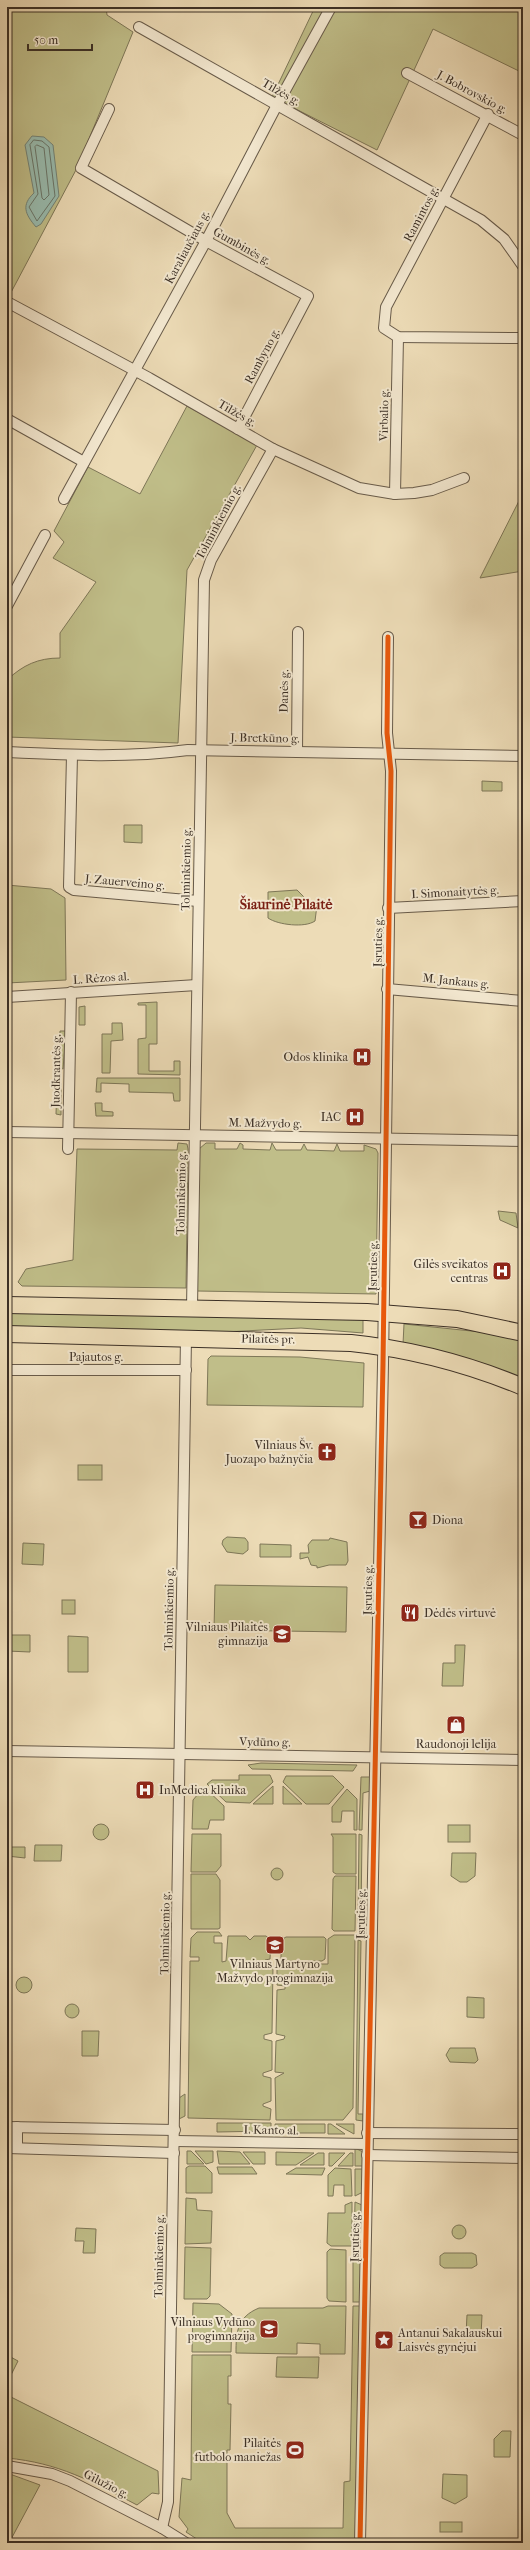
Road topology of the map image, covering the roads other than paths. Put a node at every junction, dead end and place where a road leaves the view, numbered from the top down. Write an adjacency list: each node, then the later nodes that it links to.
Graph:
1 (331, 7): 4 (street, Karaliaučiaus g.)
2 (139, 27): 4 (street, Tilžės g.)
3 (407, 73): 6 (street, J. Bobrovskio g.)
4 (276, 105): 8 (street, Tilžės g.); 9 (street, Karaliaučiaus g.)
5 (109, 109): 9 (street, Gumbinės g.)
6 (488, 114): 7 (street, J. Bobrovskio g.); 8 (street, Ramintos g.)
7 (523, 135)
8 (444, 200): 10 (street, Tilžės g.); 13 (street, Ramintos g.)
9 (206, 241): 11 (street, Gumbinės g.); 15 (street, Karaliaučiaus g.)
10 (523, 266)
11 (308, 296): 17 (street, Rambyno g.)
12 (9, 303): 15 (street, Tilžės g.)
13 (398, 337): 14 (street); 21 (street, Virbalio g.)
14 (523, 338)
15 (134, 371): 17 (street, Tilžės g.); 19 (street, Karaliaučiaus g.)
16 (7, 419): 19 (street)
17 (238, 429): 18 (street, Tilžės g.)
18 (273, 449): 21 (street, Tilžės g.); 27 (street, Tolminkiemio g.)
19 (84, 462): 22 (street, Karaliaučiaus g.)
20 (464, 478): 21 (street, Tilžės g.)
21 (396, 494)
22 (64, 499)
23 (45, 535): 24 (street)
24 (7, 606)
25 (298, 632): 29 (street, Danės g.)
26 (388, 637): 30 (street, Įsruties g.)
27 (201, 750): 29 (street, J. Bretkūno g.); 31 (street, J. Bretkūno g.); 33 (street, Tolminkiemio g.)
28 (7, 752): 31 (street, J. Bretkūno g.)
29 (297, 752): 30 (street, J. Bretkūno g.)
30 (389, 753): 32 (street, J. Bretkūno g.); 35 (street, Įsruties g.)
31 (72, 755): 33 (street, J. Zauerveino g.)
32 (523, 756)
33 (198, 901): 36 (street, Tolminkiemio g.)
34 (523, 901): 35 (street, I. Simonaitytės g.)
35 (388, 908): 37 (street, Įsruties g.)
36 (197, 986): 38 (street, L. Rėzos al.); 43 (street, Tolminkiemio g.)
37 (387, 989): 40 (street, M. Jankaus g.); 44 (street, Įsruties g.)
38 (71, 992): 39 (street, L. Rėzos al.); 42 (street, Juodkrantės g.)
39 (7, 997)
40 (523, 1001)
41 (7, 1132): 42 (street, M. Mažvydo g.)
42 (68, 1133): 43 (street, M. Mažvydo g.); 46 (street, Juodkrantės g.)
43 (195, 1135): 44 (street, M. Mažvydo g.); 48 (street, Tolminkiemio g.)
44 (384, 1138): 45 (street, M. Mažvydo g.); 49 (street, Įsruties g.)
45 (523, 1141)
46 (68, 1149)
47 (7, 1305): 48 (main road)
48 (192, 1308): 49 (main road)
49 (382, 1312): 50 (main road); 53 (street, Įsruties g.)
50 (523, 1333)
51 (7, 1334): 52 (main road, Pilaitės pr.)
52 (186, 1337): 53 (main road, Pilaitės pr.); 55 (street, Tolminkiemio g.)
53 (383, 1346): 56 (main road, Pilaitės pr.); 59 (street, Įsruties g.)
54 (7, 1370): 55 (street, Pajautos g.)
55 (186, 1370): 58 (street, Tolminkiemio g.)
56 (523, 1387)
57 (7, 1751): 58 (street, Vydūno g.)
58 (179, 1754): 59 (street, Vydūno g.); 62 (street, Tolminkiemio g.)
59 (375, 1758): 60 (street, Vydūno g.); 63 (street, Įsruties g.)
60 (523, 1760)
61 (12, 2127): 62 (street); 67 (street)
62 (175, 2130): 65 (street, Tolminkiemio g.)
63 (367, 2133): 64 (street); 66 (street, Įsruties g.)
64 (523, 2134)
65 (174, 2141): 66 (street, I. Kanto al.); 68 (street, Tolminkiemio g.)
66 (367, 2144): 69 (street, Įsruties g.)
67 (12, 2148): 68 (street)
68 (174, 2153): 72 (street, Tolminkiemio g.)
69 (367, 2155): 70 (street); 74 (street, Įsruties g.)
70 (523, 2158)
71 (7, 2466): 72 (street, Gilužio g.)
72 (162, 2528): 73 (street, Gilužio g.)
73 (186, 2543)
74 (360, 2543)

